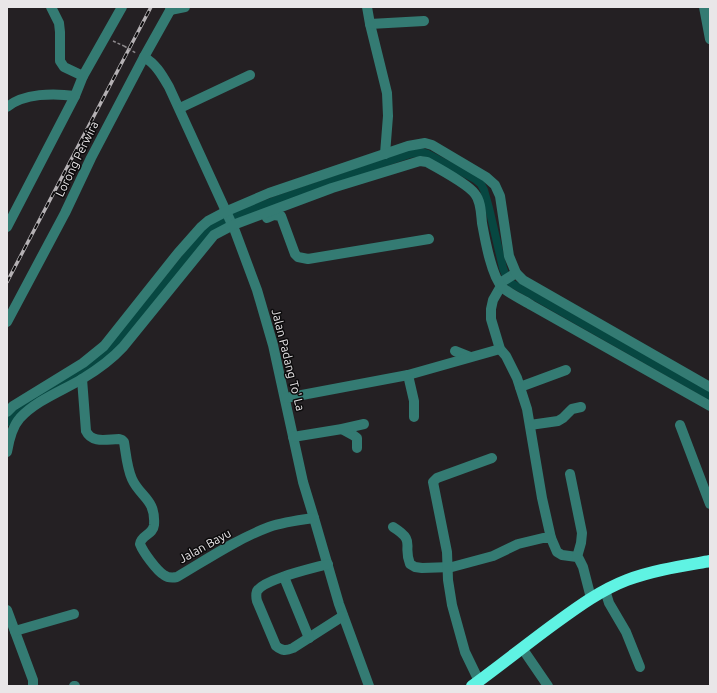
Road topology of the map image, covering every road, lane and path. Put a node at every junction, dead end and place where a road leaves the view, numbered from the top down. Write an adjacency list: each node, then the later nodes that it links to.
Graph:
1 (52, 7): 13 (street)
2 (122, 7): 9 (street)
3 (185, 7): 6 (street)
4 (367, 7): 8 (street)
5 (704, 7): 10 (street)
6 (171, 9): 11 (street, Lorong Perwira)
7 (424, 21): 8 (street)
8 (370, 24): 17 (street)
9 (105, 36): 11 (path, bridge); 13 (street)
10 (710, 39)
11 (140, 55): 16 (street, Jalan Padang To' La); 23 (street, Lorong Perwira)
12 (250, 75): 16 (street)
13 (83, 76): 14 (street)
14 (75, 96): 15 (street); 19 (street)
15 (7, 107)
16 (180, 108): 18 (street, Jalan Padang To' La)
17 (385, 154): 18 (street); 21 (street)
18 (231, 221): 20 (street); 22 (street); 29 (street); 32 (street, Jalan Padang To' La); 35 (street)
19 (7, 227)
20 (429, 239)
21 (515, 274): 22 (street); 31 (street)
22 (501, 283): 24 (street); 33 (street)
23 (7, 322)
24 (500, 349): 26 (street); 30 (street)
25 (455, 351): 26 (street)
26 (470, 357): 28 (street)
27 (566, 370): 30 (street)
28 (408, 375): 32 (street); 36 (street)
29 (82, 379): 43 (street); 47 (street, Jalan Bayu)
30 (520, 386): 38 (street)
31 (710, 387)
32 (286, 398): 41 (street, Jalan Padang To' La)
33 (710, 406)
34 (581, 407): 38 (street)
35 (7, 412)
36 (414, 417)
37 (364, 424): 40 (street)
38 (530, 425): 49 (street)
39 (680, 425): 46 (street)
40 (342, 430): 41 (street); 42 (street)
41 (293, 437): 47 (street, Jalan Padang To' La)
42 (356, 448)
43 (7, 452)
44 (492, 458): 53 (street)
45 (570, 474): 50 (street)
46 (710, 504)
47 (314, 518): 52 (street, Jalan Padang To' La)
48 (393, 527): 53 (street)
49 (551, 538): 50 (street); 53 (street)
50 (577, 557): 56 (street)
51 (710, 561): 55 (highway)
52 (328, 564): 54 (street); 59 (street, Jalan Padang To' La)
53 (448, 568): 64 (street)
54 (284, 577): 61 (street); 61 (street)
55 (605, 590): 56 (highway); 63 (street)
56 (591, 598): 62 (highway)
57 (7, 610): 60 (street)
58 (74, 614): 60 (street)
59 (343, 616): 61 (street); 66 (street, Jalan Padang To' La)
60 (15, 631): 65 (street)
61 (309, 638)
62 (522, 648): 64 (highway); 67 (street)
63 (640, 667)
64 (476, 684)
65 (34, 686)
66 (369, 686)
67 (548, 686)

